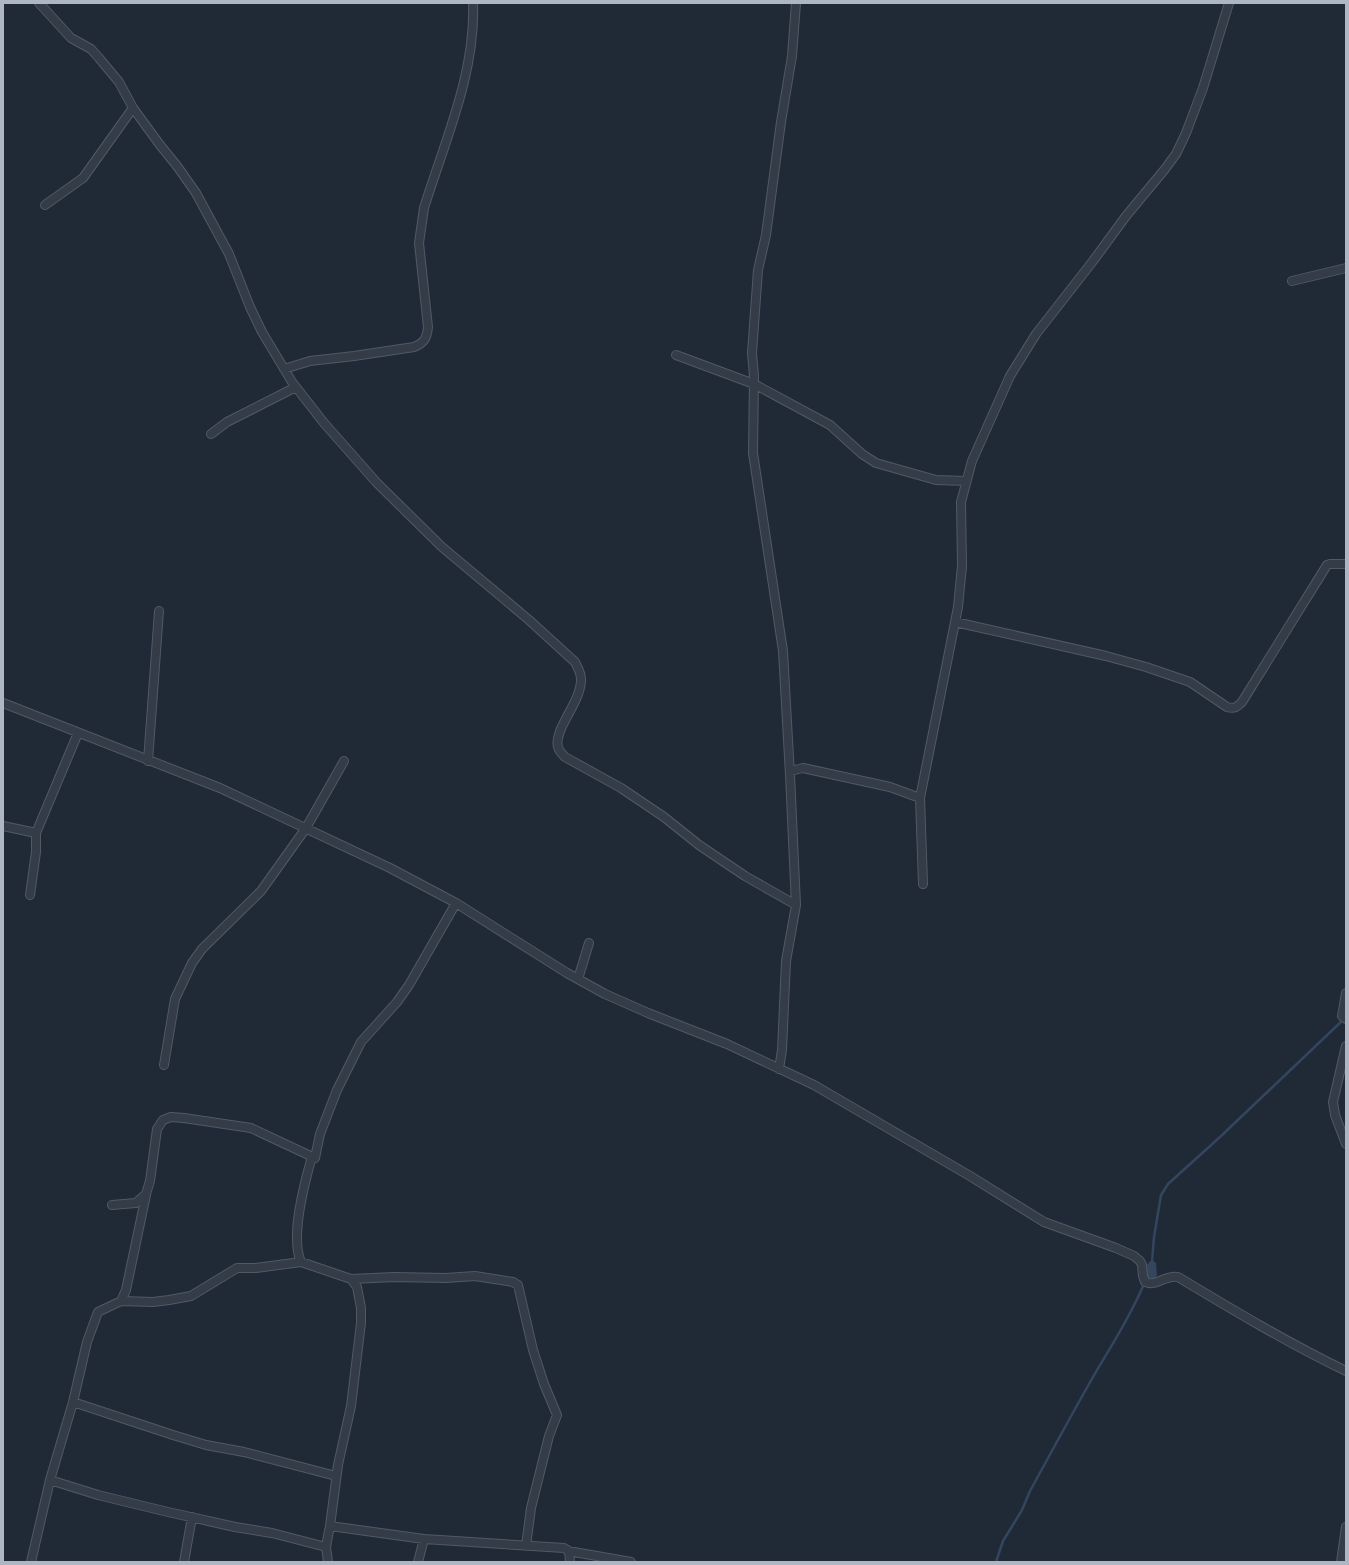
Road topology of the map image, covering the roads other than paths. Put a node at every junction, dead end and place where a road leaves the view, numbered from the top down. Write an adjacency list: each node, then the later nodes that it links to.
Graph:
1 (39, 3): 5 (street)
2 (473, 3): 10 (street)
3 (796, 3): 11 (street)
4 (1228, 3): 14 (street)
5 (133, 108): 6 (street); 10 (street)
6 (45, 205)
7 (1346, 268): 8 (street)
8 (1292, 281)
9 (676, 355): 11 (street)
10 (284, 369): 12 (street)
11 (754, 384): 14 (street); 22 (street)
12 (296, 387): 13 (street); 30 (street)
13 (211, 434)
14 (966, 481): 17 (street)
15 (1346, 564): 17 (street)
16 (159, 611): 20 (street)
17 (955, 622): 23 (street)
18 (3, 703): 19 (street)
19 (78, 733): 20 (street); 26 (street)
20 (148, 761): 25 (street)
21 (344, 761): 25 (street)
22 (790, 775): 23 (street); 30 (street)
23 (920, 798): 27 (street)
24 (3, 826): 26 (street)
25 (306, 828): 29 (street); 36 (street)
26 (36, 833): 28 (street)
27 (923, 884)
28 (30, 895)
29 (456, 903): 32 (street); 39 (street)
30 (796, 905): 37 (street)
31 (589, 943): 32 (street)
32 (578, 979): 37 (street)
33 (1346, 993): 34 (street)
34 (1344, 1018)
35 (1346, 1046): 38 (street)
36 (164, 1065)
37 (779, 1069): 45 (street)
38 (1346, 1144)
39 (315, 1158): 40 (street); 42 (street)
40 (146, 1194): 41 (street); 44 (street)
41 (112, 1205)
42 (301, 1262): 43 (street); 44 (street)
43 (351, 1279): 47 (street); 53 (street)
44 (121, 1301): 46 (street)
45 (1346, 1371)
46 (73, 1402): 47 (street); 48 (street)
47 (336, 1476): 50 (street)
48 (50, 1480): 49 (street); 56 (street)
49 (192, 1517): 54 (street); 57 (street)
50 (330, 1526): 52 (street); 54 (street)
51 (1346, 1527): 61 (street)
52 (424, 1539): 53 (street); 59 (street)
53 (526, 1546): 55 (street)
54 (326, 1547): 58 (street)
55 (570, 1558): 60 (street)
56 (31, 1562)
57 (184, 1562)
58 (328, 1562)
59 (418, 1562)
60 (631, 1562)
61 (1340, 1562)

